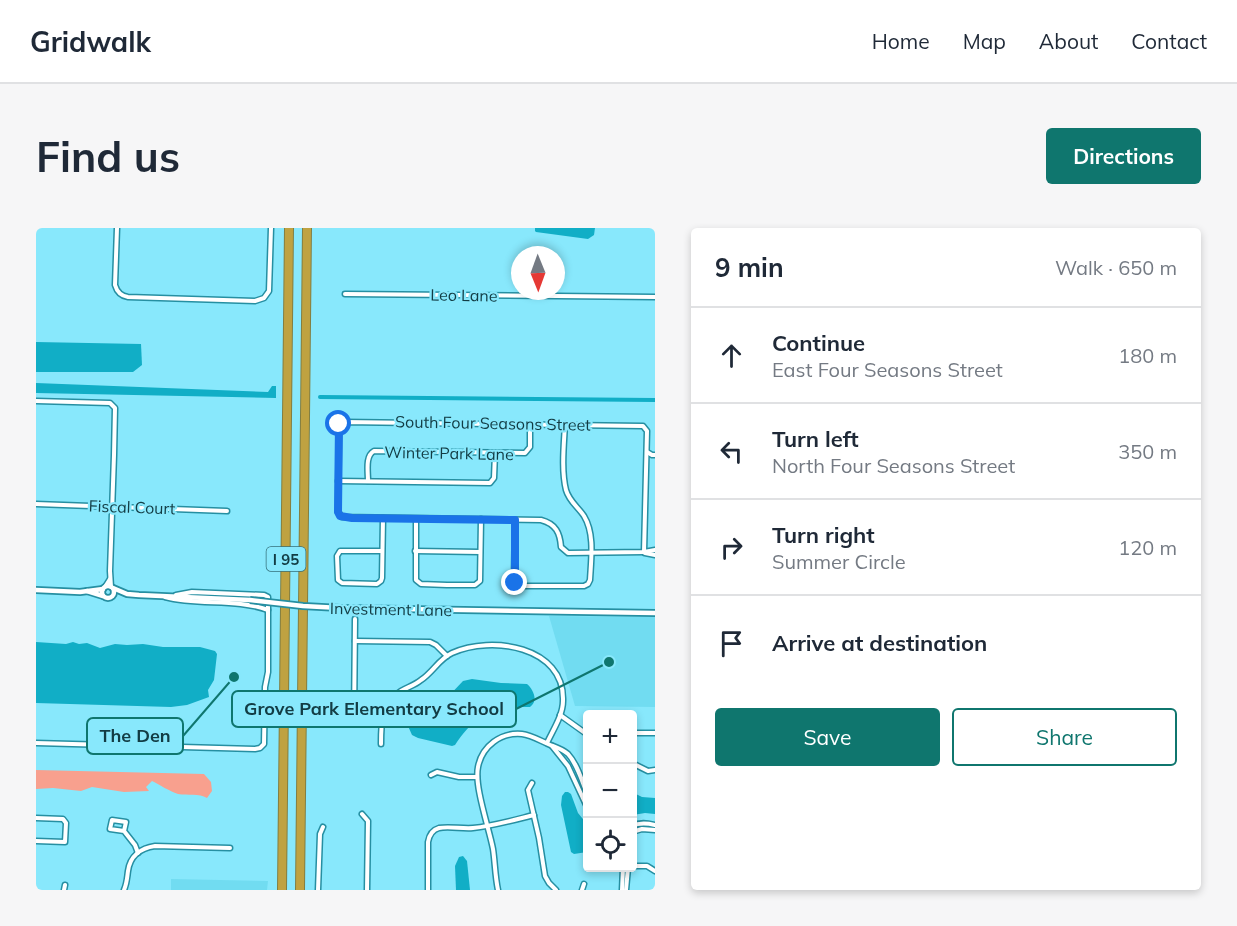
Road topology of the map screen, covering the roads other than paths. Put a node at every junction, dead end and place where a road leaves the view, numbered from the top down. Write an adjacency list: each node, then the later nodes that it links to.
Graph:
1 (117, 228): 2 (street)
2 (271, 228)
3 (289, 228): 79 (highway, I 95)
4 (307, 228): 80 (highway, I 95)
5 (345, 294): 6 (street, Leo Lane)
6 (655, 297)
7 (36, 401): 17 (street)
8 (530, 424): 9 (street, South Four Seasons Street); 12 (street, Winter Park Lane); 14 (street, South Four Seasons Street)
9 (565, 424): 11 (street, South Four Seasons Street); 28 (street)
10 (655, 450): 11 (street)
11 (646, 452): 13 (street); 27 (street)
12 (495, 453): 15 (street); 15 (street, Winter Park Lane)
13 (655, 455)
14 (338, 481): 15 (street); 19 (street)
15 (368, 481)
16 (36, 504): 17 (street, Fiscal Court)
17 (112, 507): 18 (street, Fiscal Court); 30 (street)
18 (227, 511)
19 (383, 518): 20 (street); 24 (street)
20 (416, 519): 21 (street); 25 (street)
21 (481, 519): 22 (street); 26 (street)
22 (515, 520): 28 (street); 28 (street)
23 (655, 550): 27 (street)
24 (382, 551): 24 (street)
25 (415, 551): 26 (street); 26 (street)
26 (480, 552)
27 (644, 552): 28 (street); 29 (street)
28 (591, 553)
29 (655, 555)
30 (108, 588): 32 (street); 33 (street, Investment Lane); 34 (street); 35 (street)
31 (36, 590): 32 (street)
32 (87, 591): 34 (street)
33 (127, 594): 35 (street, Investment Lane); 36 (street, Investment Lane)
34 (103, 596): 35 (street)
35 (114, 596)
36 (160, 596): 37 (street, Investment Lane); 38 (street)
37 (172, 597): 38 (street); 39 (street, Investment Lane, bridge)
38 (268, 610): 50 (street)
39 (655, 613)
40 (355, 619): 41 (street)
41 (355, 641): 42 (street); 45 (street)
42 (447, 656): 43 (street); 46 (street)
43 (560, 715): 47 (street); 52 (street)
44 (333, 721): 45 (street)
45 (354, 722): 46 (street)
46 (381, 722): 51 (street)
47 (583, 731)
48 (637, 732): 49 (street)
49 (655, 733)
50 (36, 743)
51 (381, 744)
52 (549, 744): 56 (street); 58 (street); 59 (street)
53 (635, 764): 54 (street)
54 (655, 770)
55 (431, 775): 56 (street)
56 (477, 777): 65 (street)
57 (532, 783): 61 (street)
58 (583, 784)
59 (583, 798)
60 (362, 814): 82 (street)
61 (534, 815): 65 (street); 85 (street)
62 (36, 818): 70 (street)
63 (637, 825): 64 (street)
64 (655, 825)
65 (488, 826): 83 (street); 84 (street)
66 (323, 827): 81 (street)
67 (655, 830): 69 (street)
68 (124, 831): 68 (street); 72 (street)
69 (637, 831)
70 (36, 841)
71 (230, 848): 72 (street)
72 (138, 853): 78 (street)
73 (637, 866): 74 (street)
74 (655, 870)
75 (623, 872): 87 (street)
76 (627, 872): 87 (street)
77 (584, 884): 86 (street)
78 (124, 890)
79 (282, 890)
80 (300, 890)
81 (318, 890)
82 (367, 890)
83 (428, 890)
84 (498, 890)
85 (556, 890)
86 (582, 890)
87 (624, 890)

